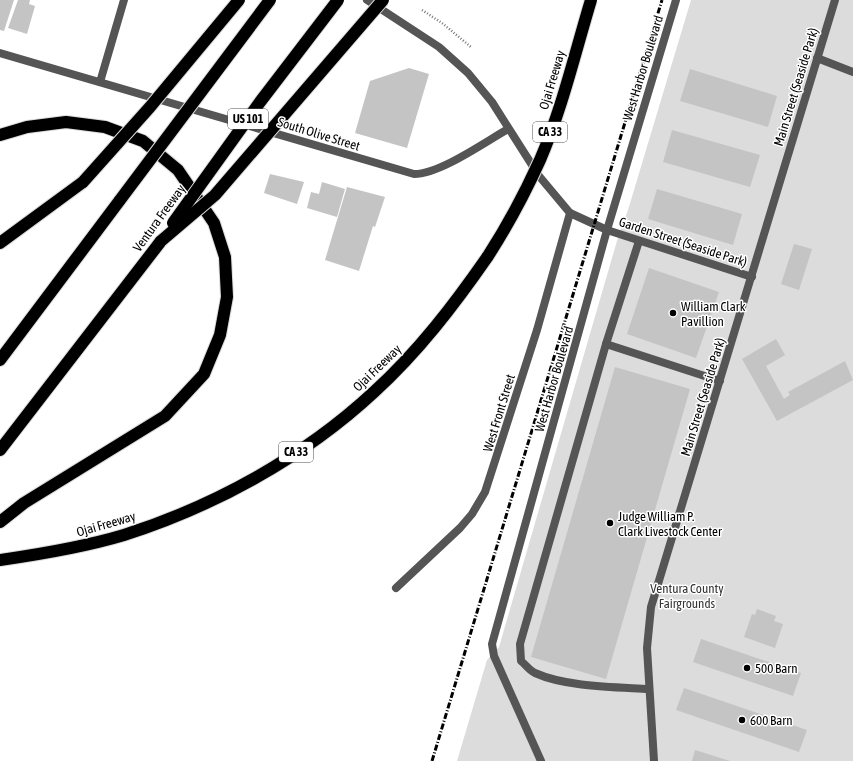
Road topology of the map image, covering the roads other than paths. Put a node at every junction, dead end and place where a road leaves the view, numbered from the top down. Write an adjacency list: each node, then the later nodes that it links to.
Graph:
1 (124, 0): 13 (street)
2 (239, 0): 20 (highway, bridge)
3 (270, 0): 23 (highway, bridge)
4 (338, 0): 18 (highway, Ventura Freeway / US 101, bridge)
5 (367, 0): 14 (street)
6 (383, 0): 18 (highway, bridge)
7 (591, 0): 27 (highway, Ojai Freeway / CA 33, bridge)
8 (676, 0): 17 (street, West Harbor Boulevard)
9 (835, 0): 11 (street, Main Street (Seaside Park))
10 (0, 53): 13 (street, South Olive Street)
11 (817, 58): 12 (street); 21 (street, Main Street (Seaside Park))
12 (853, 72)
13 (100, 82): 14 (street, South Olive Street)
14 (508, 129): 16 (street)
15 (0, 135): 26 (highway)
16 (570, 213): 17 (street, Garden Street (Seaside Park)); 28 (street, West Front Street)
17 (607, 230): 19 (street, Garden Street (Seaside Park)); 30 (street, West Harbor Boulevard)
18 (161, 241): 25 (highway, Ventura Freeway / US 101)
19 (639, 241): 21 (street, Garden Street (Seaside Park)); 22 (street)
20 (0, 243)
21 (752, 277): 24 (street, Main Street (Seaside Park))
22 (606, 344): 24 (street); 29 (street)
23 (0, 360)
24 (720, 381): 29 (street, Main Street (Seaside Park))
25 (0, 450)
26 (0, 522)
27 (0, 560)
28 (396, 588)
29 (649, 689): 31 (street, Main Street (Seaside Park))
30 (541, 761)
31 (654, 761)

